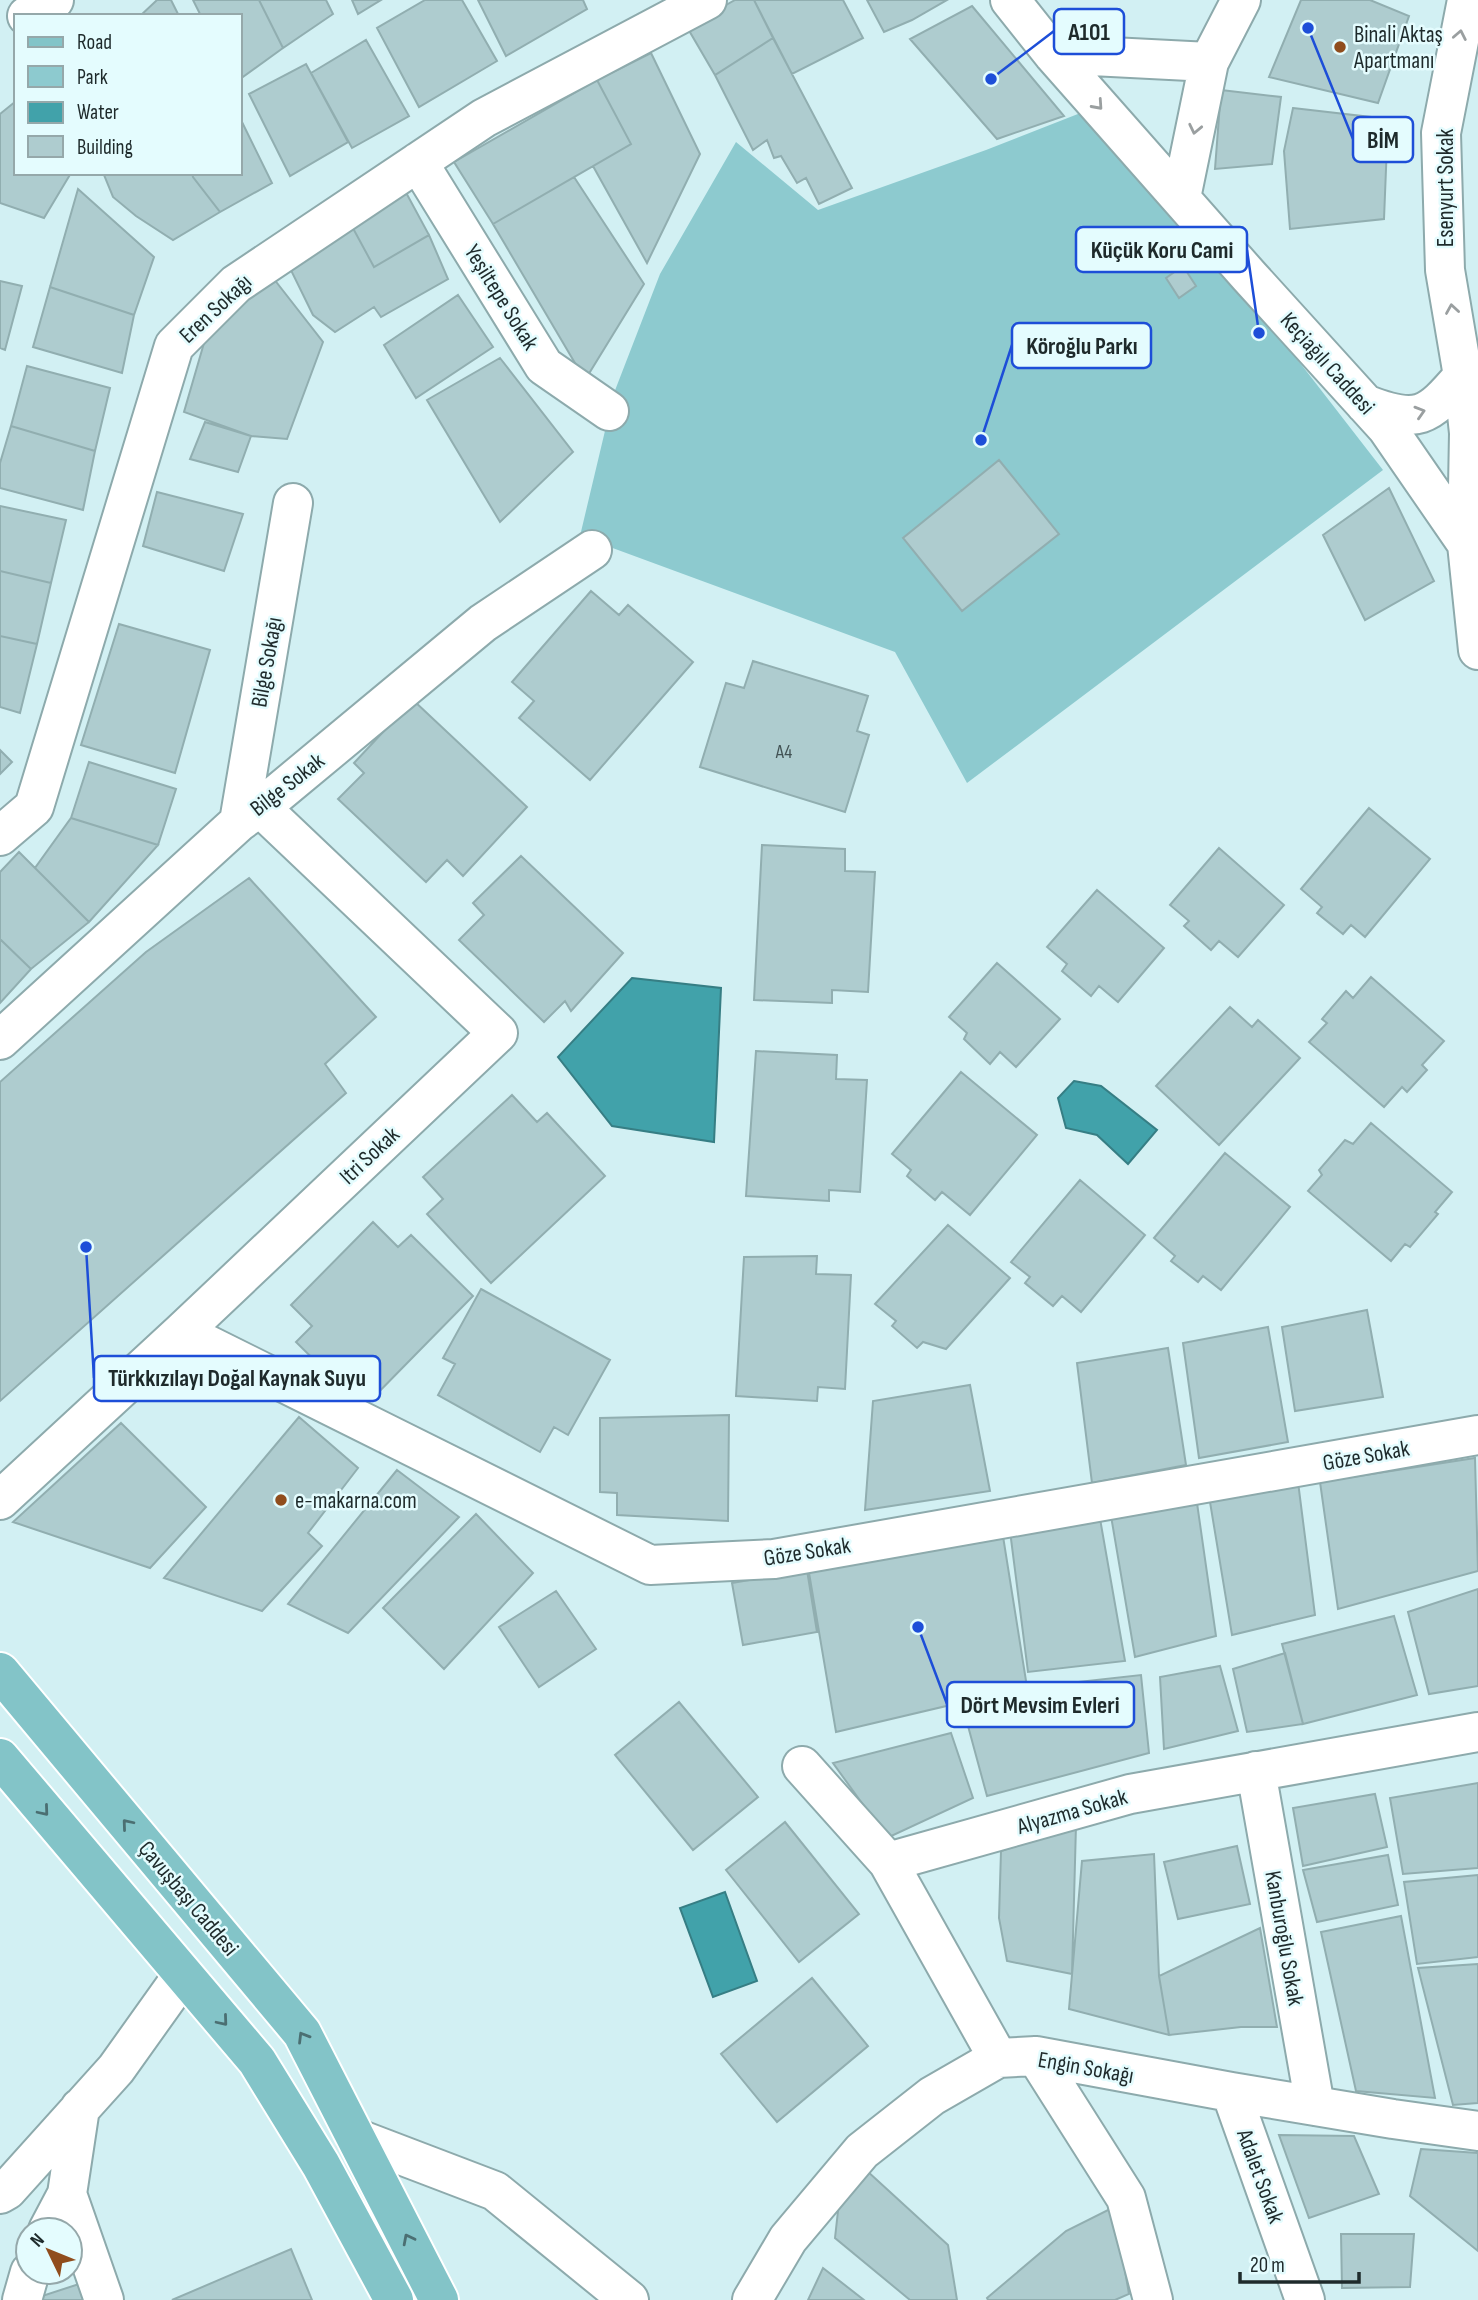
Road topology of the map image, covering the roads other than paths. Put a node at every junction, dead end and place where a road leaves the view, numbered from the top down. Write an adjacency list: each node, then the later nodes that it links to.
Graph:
1 (54, 0): 6 (street)
2 (707, 0): 9 (street, Eren Sokağı)
3 (1010, 0): 7 (street, Keçiağılı Caddesi)
4 (1241, 0): 8 (street)
5 (1466, 0): 11 (street, Esenyurt Sokak, one-way to 5)
6 (30, 14)
7 (1053, 54): 8 (street); 10 (street, Keçiağılı Caddesi, one-way to 10)
8 (1209, 62): 10 (street, one-way to 10)
9 (418, 162): 13 (street, Yeşiltepe Sokak); 19 (street, Eren Sokağı)
10 (1181, 198): 12 (street, Keçiağılı Caddesi)
11 (1463, 376): 12 (street, one-way to 11); 15 (street, Esenyurt Sokak)
12 (1366, 404): 15 (street, Keçiağılı Caddesi)
13 (609, 411)
14 (293, 503): 18 (street, Bilge Sokağı)
15 (1474, 547): 17 (street, Esenyurt Sokak)
16 (592, 550): 18 (street, Bilge Sokak)
17 (1478, 650)
18 (249, 815): 20 (street, Bilge Sokak); 21 (street, Itri Sokak)
19 (0, 836)
20 (0, 1040)
21 (182, 1332): 22 (street, Göze Sokak); 23 (street, Itri Sokak)
22 (1478, 1435)
23 (0, 1500)
24 (0, 1672): 37 (main road, Çavuşbaşı Caddesi, one-way to 24)
25 (1478, 1732): 28 (street, Alyazma Sokak)
26 (0, 1758): 30 (main road, one-way to 30)
27 (802, 1766): 29 (street)
28 (1256, 1771): 29 (street, Alyazma Sokak); 34 (street, Kanburoğlu Sokak)
29 (888, 1862): 32 (street)
30 (183, 1975): 35 (street); 38 (main road, one-way to 38)
31 (1036, 2056): 32 (street, Engin Sokağı); 33 (street, Engin Sokağı); 47 (street)
32 (998, 2058): 46 (street, Engin Sokağı)
33 (1231, 2092): 34 (street, Engin Sokağı); 48 (street, Adalet Sokak)
34 (1315, 2106): 36 (street, Engin Sokağı)
35 (80, 2108): 39 (street); 40 (street)
36 (1478, 2131)
37 (356, 2138): 38 (main road); 44 (main road, Çavuşbaşı Caddesi, one-way to 37); 45 (street)
38 (314, 2154): 42 (main road)
39 (0, 2194)
40 (67, 2194): 41 (street); 43 (street)
41 (55, 2216)
42 (385, 2298)
43 (104, 2300)
44 (439, 2300)
45 (629, 2300)
46 (752, 2300)
47 (1153, 2300)
48 (1305, 2300)

